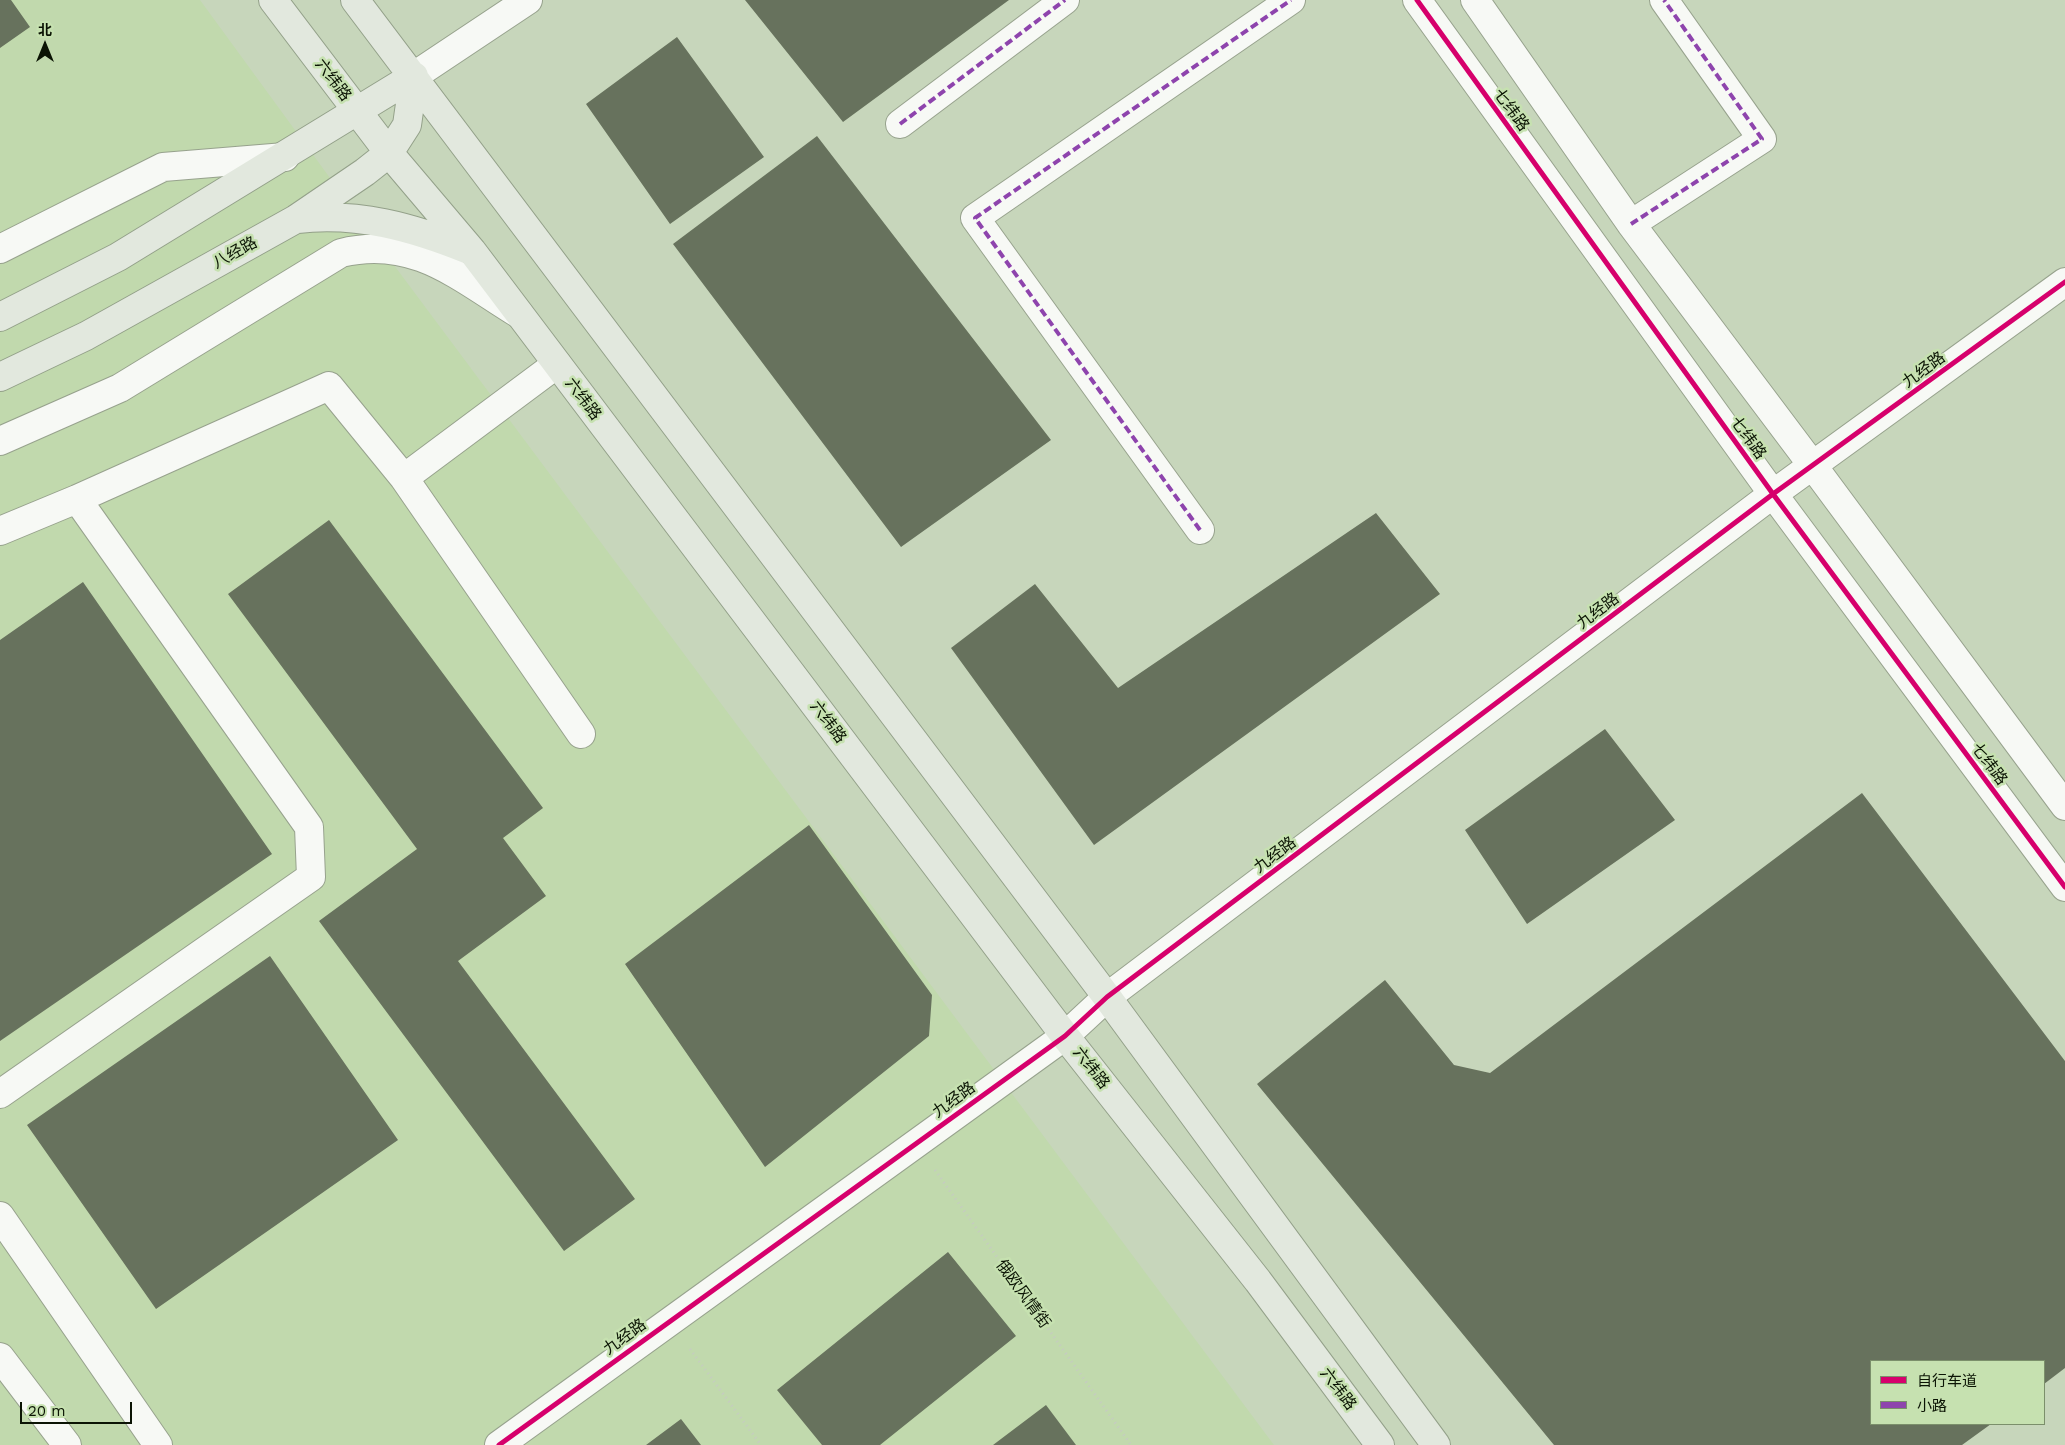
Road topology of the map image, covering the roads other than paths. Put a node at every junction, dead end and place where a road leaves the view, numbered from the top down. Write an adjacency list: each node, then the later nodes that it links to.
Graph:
1 (273, 0): 10 (main road, 六纬路)
2 (355, 0): 9 (main road)
3 (528, 0): 9 (street)
4 (1065, 0): 11 (street)
5 (1291, 0): 28 (street)
6 (1417, 0): 26 (street, 七纬路)
7 (1475, 0): 15 (street, 七纬路)
8 (1664, 0): 15 (street)
9 (414, 76): 10 (main road); 12 (main road, 八经路); 33 (main road)
10 (357, 111): 12 (main road, 六纬路); 13 (main road)
11 (900, 124)
12 (389, 153): 14 (main road, 八经路); 17 (main road, 六纬路)
13 (285, 157): 16 (street); 20 (main road)
14 (296, 220): 17 (main road); 22 (main road, 八经路)
15 (1630, 224): 24 (street, 七纬路)
16 (0, 249)
17 (472, 251): 19 (main road, 六纬路)
18 (2065, 282): 24 (street, 九经路)
19 (519, 314): 21 (main road, 六纬路); 23 (street)
20 (0, 317)
21 (557, 364): 25 (street); 34 (main road, 六纬路)
22 (0, 377)
23 (0, 441)
24 (1813, 466): 26 (street, 九经路); 31 (street, 七纬路)
25 (404, 478): 27 (street); 30 (street)
26 (1773, 494): 32 (street, 七纬路); 33 (street, 九经路)
27 (78, 500): 29 (street); 35 (street)
28 (1200, 530)
29 (0, 531)
30 (581, 734)
31 (2065, 806)
32 (2065, 887)
33 (1107, 997): 34 (street, 九经路); 42 (main road)
34 (1065, 1036): 40 (street, 九经路); 41 (main road, 六纬路)
35 (0, 1094)
36 (0, 1216): 39 (street)
37 (0, 1357): 38 (street)
38 (67, 1445)
39 (158, 1445)
40 (499, 1445)
41 (1380, 1445)
42 (1436, 1445)

